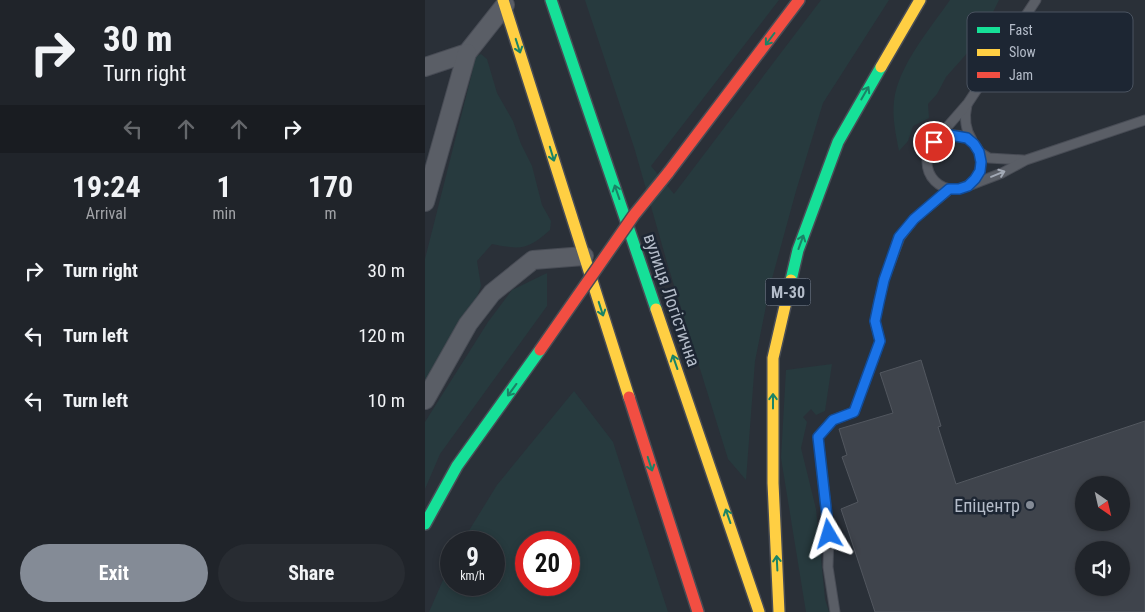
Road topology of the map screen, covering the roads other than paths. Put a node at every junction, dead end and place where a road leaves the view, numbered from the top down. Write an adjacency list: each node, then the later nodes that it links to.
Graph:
1 (551, 0): 22 (main road, вулиця Логістична, one-way to 1)
2 (799, 0): 20 (main road, one-way to 20, bridge)
3 (920, 0): 23 (main road, М-30, one-way to 3)
4 (1036, 0): 6 (lane)
5 (504, 3): 7 (street); 18 (main road, one-way to 18)
6 (1028, 12)
7 (467, 53): 8 (street); 17 (street)
8 (425, 67)
9 (975, 92): 10 (lane)
10 (968, 102): 12 (lane); 13 (lane)
11 (1145, 120): 14 (lane)
12 (934, 142): 13 (lane); 16 (lane)
13 (977, 148): 14 (lane); 15 (lane)
14 (1026, 160): 15 (lane, one-way to 14)
15 (968, 186): 16 (lane)
16 (949, 189): 24 (lane)
17 (426, 196)
18 (584, 256): 19 (street); 21 (main road, one-way to 21)
19 (425, 400)
20 (425, 524)
21 (698, 612)
22 (759, 612)
23 (779, 612)
24 (835, 612)

